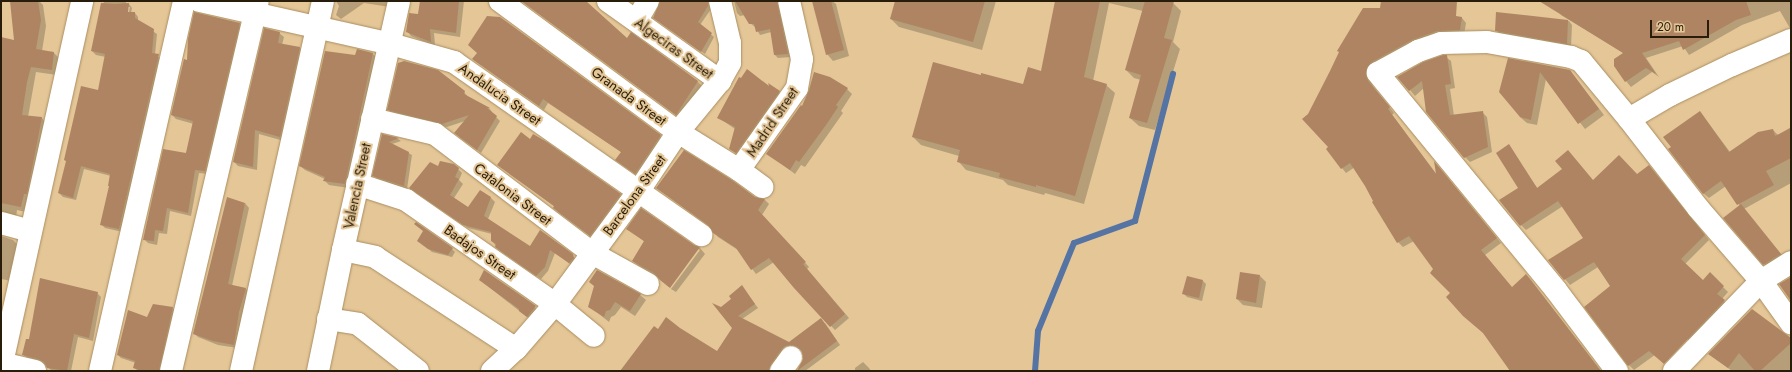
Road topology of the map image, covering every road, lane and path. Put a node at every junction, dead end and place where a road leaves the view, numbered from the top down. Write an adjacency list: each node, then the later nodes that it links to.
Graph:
1 (82, 1): 25 (street)
2 (184, 1): 40 (street)
3 (200, 1): 11 (street, Andalucia Street)
4 (323, 1): 13 (street)
5 (399, 1): 15 (street, Valencia Street)
6 (500, 1): 19 (street, Granada Street)
7 (608, 1): 12 (street, Algeciras Street)
8 (648, 1): 12 (street)
9 (720, 1): 16 (street, Barcelona Street)
10 (789, 1): 20 (street, Madrid Street)
11 (257, 7): 13 (street, Andalucia Street); 41 (street)
12 (637, 20): 16 (street, Algeciras Street)
13 (317, 28): 15 (street, Andalucia Street); 42 (street)
14 (1791, 40): 18 (street)
15 (391, 44): 17 (street, Valencia Street); 23 (street, Andalucia Street)
16 (720, 81): 19 (street, Barcelona Street)
17 (372, 119): 21 (street, Valencia Street); 28 (street, Catalonia Street)
18 (1629, 119): 30 (street); 46 (street)
19 (678, 132): 20 (street, Granada Street); 23 (street, Barcelona Street)
20 (739, 170): 22 (street, Granada Street)
21 (357, 184): 27 (street, Valencia Street); 33 (street, Badajos Street)
22 (762, 187)
23 (638, 192): 26 (street, Andalucia Street); 28 (street, Barcelona Street)
24 (1, 223): 25 (street)
25 (30, 231): 32 (street)
26 (701, 235)
27 (343, 250): 34 (street, Valencia Street); 37 (street)
28 (592, 253): 31 (street, Catalonia Street); 33 (street, Barcelona Street)
29 (1791, 262): 30 (street)
30 (1762, 281): 35 (street); 47 (street)
31 (648, 284)
32 (9, 290): 38 (street)
33 (555, 304): 36 (street, Badajos Street); 37 (street, Barcelona Street)
34 (328, 319): 43 (street, Valencia Street); 44 (street)
35 (1791, 323)
36 (594, 336)
37 (516, 349): 45 (street, Barcelona Street)
38 (1, 363): 39 (street)
39 (36, 371)
40 (100, 371)
41 (170, 371)
42 (241, 371)
43 (318, 371)
44 (418, 371)
45 (492, 371)
46 (1617, 371)
47 (1674, 371)

